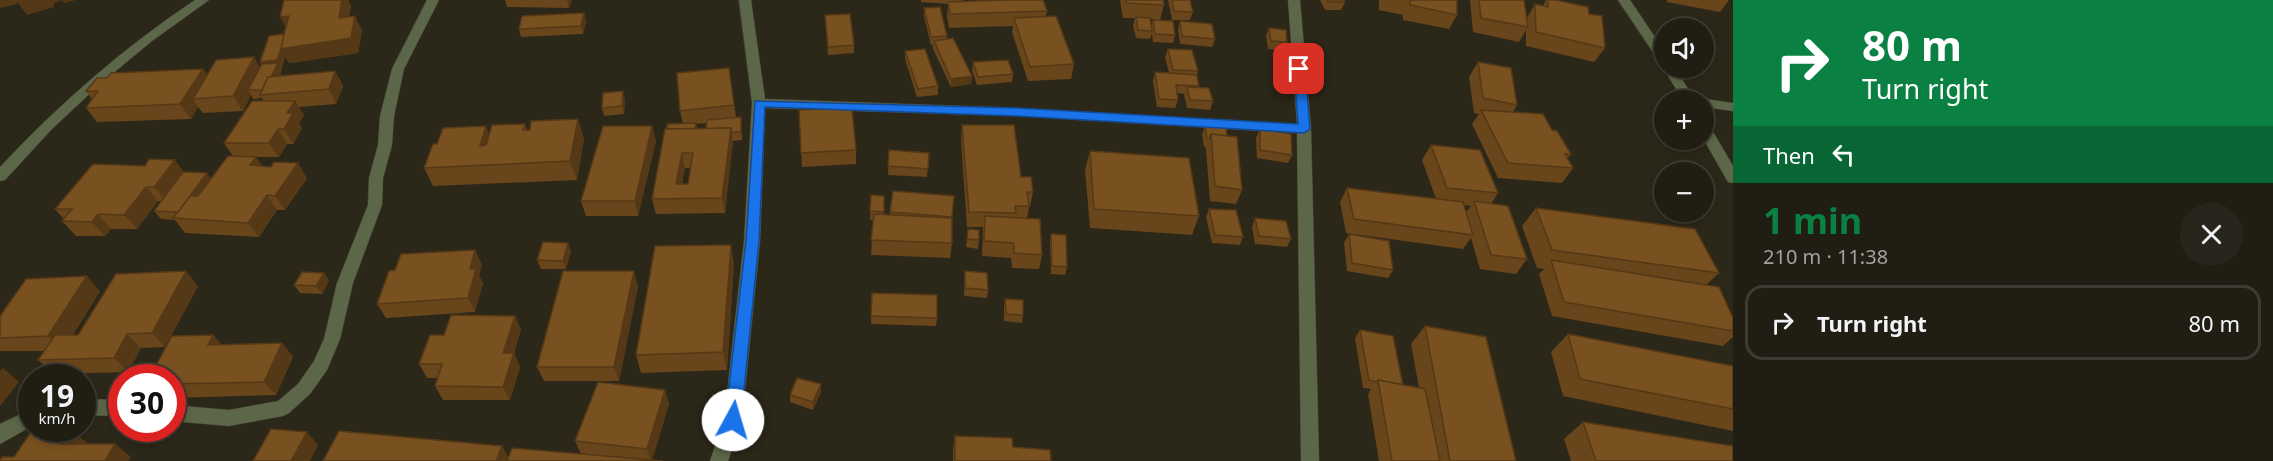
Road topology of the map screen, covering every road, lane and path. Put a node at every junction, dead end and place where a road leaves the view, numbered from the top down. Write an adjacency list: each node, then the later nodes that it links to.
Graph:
1 (203, 0): 12 (street)
2 (433, 0): 14 (street)
3 (745, 0): 7 (street)
4 (1294, 0): 10 (street)
5 (1624, 0): 6 (street)
6 (1654, 45)
7 (759, 103): 10 (street); 17 (street)
8 (1714, 104): 9 (street)
9 (1733, 107)
10 (1304, 129): 18 (street)
11 (1714, 145): 13 (street)
12 (0, 176)
13 (1733, 178)
14 (186, 414)
15 (18, 423): 16 (street)
16 (0, 436)
17 (718, 461)
18 (1310, 461)

